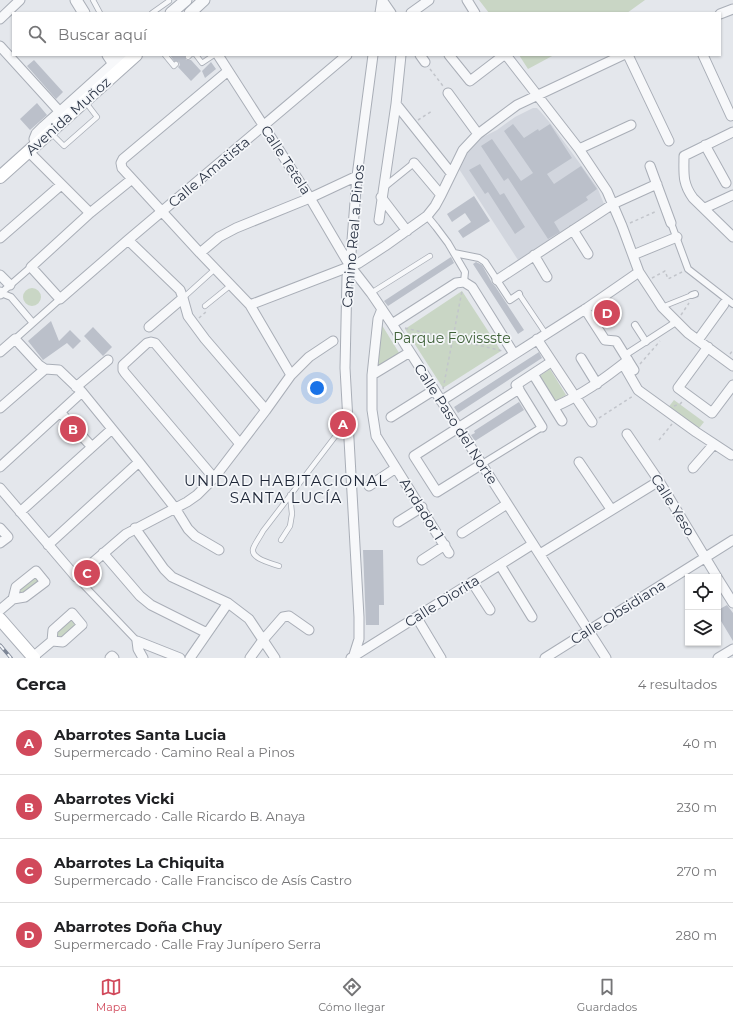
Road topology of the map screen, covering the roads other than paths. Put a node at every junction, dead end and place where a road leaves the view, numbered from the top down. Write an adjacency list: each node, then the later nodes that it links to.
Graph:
1 (20, 0): 21 (street)
2 (76, 0): 11 (street)
3 (93, 0): 12 (lane)
4 (186, 0): 9 (street)
5 (204, 0): 15 (street)
6 (382, 0): 16 (street); 17 (street)
7 (429, 0): 18 (street)
8 (467, 0): 19 (street)
9 (172, 6): 13 (lane); 14 (street)
10 (733, 9): 20 (street)
11 (83, 12)
12 (99, 12)
13 (155, 12)
14 (188, 12)
15 (191, 12)
16 (380, 12)
17 (390, 12)
18 (413, 12)
19 (474, 12)
20 (721, 14)
21 (0, 19)
22 (0, 46): 47 (street)
23 (121, 56): 40 (street)
24 (130, 56): 55 (main road, Avenida Muñoz)
25 (135, 56): 55 (main road, Avenida Muñoz)
26 (141, 56): 45 (street)
27 (165, 56): 41 (lane)
28 (197, 56): 29 (lane)
29 (212, 56)
30 (219, 56): 42 (street, Calle Tetela)
31 (345, 56): 50 (street, Calle Amatista)
32 (373, 56): 62 (street, Camino Real a Pinos)
33 (401, 56): 46 (street)
34 (450, 56): 35 (street)
35 (504, 56)
36 (506, 56): 44 (street)
37 (621, 56): 44 (street)
38 (628, 56): 54 (street)
39 (703, 56): 48 (street)
40 (111, 60): 47 (street)
41 (176, 64)
42 (228, 71): 50 (street, Calle Tetela); 64 (street)
43 (448, 93): 52 (street)
44 (537, 95): 52 (street); 57 (street)
45 (87, 104): 53 (street); 53 (lane)
46 (396, 104): 61 (street); 68 (street)
47 (60, 112): 55 (street)
48 (731, 116)
49 (631, 125): 57 (street)
50 (264, 126): 72 (street, Calle Tetela); 75 (street, Calle Amatista)
51 (733, 132): 56 (street)
52 (478, 134): 61 (street)
53 (53, 135): 55 (street)
54 (668, 141)
55 (34, 145): 60 (main road, Avenida Muñoz); 63 (main road, Avenida Muñoz); 66 (street)
56 (705, 145): 65 (street); 74 (street)
57 (579, 149): 73 (street)
58 (414, 163): 68 (street); 69 (street)
59 (650, 166): 67 (street)
60 (0, 170)
61 (451, 173): 69 (street)
62 (357, 176): 72 (street); 92 (street, Camino Real a Pinos)
63 (0, 178)
64 (132, 179): 75 (street); 76 (street)
65 (726, 183)
66 (61, 184): 76 (street); 84 (street)
67 (656, 184): 73 (street); 79 (street)
68 (383, 188): 71 (street)
69 (441, 195): 77 (street)
70 (733, 195): 74 (street)
71 (381, 197): 78 (street); 81 (street)
72 (310, 198): 86 (street); 92 (street, Calle Tetela)
73 (613, 204): 80 (street); 90 (street)
74 (705, 208): 82 (street)
75 (163, 212): 85 (street, Calle Amatista); 86 (street)
76 (90, 213): 93 (street)
77 (426, 216): 81 (street); 87 (street)
78 (379, 220)
79 (671, 223): 83 (street)
80 (573, 230): 88 (street); 89 (street)
81 (407, 231): 92 (street)
82 (733, 236)
83 (677, 237): 90 (street); 108 (street)
84 (0, 238)
85 (128, 240): 106 (street, Calle Amatista); 107 (street)
86 (200, 253): 94 (street)
87 (454, 253): 98 (street); 99 (street)
88 (588, 254)
89 (534, 255): 97 (street); 98 (street)
90 (633, 255): 95 (street)
91 (430, 256): 103 (lane)
92 (350, 266): 103 (street, Calle Paso del Norte); 109 (street); 151 (street, Camino Real a Pinos)
93 (31, 267): 100 (street); 106 (street)
94 (215, 269): 101 (street); 107 (lane)
95 (639, 272): 111 (street); 113 (street)
96 (0, 275): 100 (street)
97 (548, 277)
98 (497, 280): 104 (street)
99 (464, 282): 116 (street); 128 (street)
100 (10, 285): 102 (street)
101 (231, 285): 109 (street); 110 (lane)
102 (0, 293): 115 (street)
103 (371, 293): 112 (street, Calle Paso del Norte)
104 (519, 294): 119 (lane)
105 (694, 294): 111 (lane)
106 (60, 298): 115 (street)
107 (183, 298): 118 (street); 148 (street)
108 (728, 304): 122 (street)
109 (250, 305): 137 (street)
110 (205, 306)
111 (662, 307): 114 (street)
112 (382, 309): 116 (street, Calle Paso del Norte); 138 (street, Andador 1)
113 (585, 309): 119 (street); 131 (street)
114 (676, 322): 122 (street); 124 (street)
115 (33, 323): 120 (street)
116 (392, 324): 127 (street, Calle Paso del Norte)
117 (635, 325): 124 (street)
118 (149, 327)
119 (546, 334): 121 (street)
120 (15, 339): 126 (street); 134 (street)
121 (537, 339): 128 (street); 132 (street)
122 (698, 340): 125 (street)
123 (333, 341): 137 (street)
124 (646, 342): 131 (street)
125 (708, 347): 133 (street); 140 (street)
126 (0, 352)
127 (410, 352): 138 (street); 142 (street, Calle Paso del Norte)
128 (514, 354): 145 (street)
129 (581, 358): 139 (street)
130 (108, 360): 141 (street)
131 (625, 360): 135 (street); 139 (street); 159 (street)
132 (551, 362): 136 (street); 144 (street)
133 (733, 366)
134 (45, 369): 141 (street); 147 (street)
135 (634, 370)
136 (533, 374): 143 (street); 146 (street)
137 (291, 375): 148 (street)
138 (372, 375): 166 (street, Andador 1)
139 (597, 384): 144 (street)
140 (733, 385)
141 (79, 390): 149 (street); 156 (street)
142 (434, 390): 145 (street, Calle Paso del Norte); 150 (street)
143 (519, 390): 154 (street); 155 (street)
144 (575, 398): 146 (street); 153 (street)
145 (441, 401): 155 (street, Calle Paso del Norte)
146 (554, 407): 152 (street)
147 (0, 408)
148 (266, 410): 158 (street)
149 (60, 412): 160 (street); 165 (street)
150 (391, 417)
151 (348, 421): 172 (lane); 221 (street, Camino Real a Pinos)
152 (562, 421)
153 (592, 422)
154 (542, 427): 164 (street)
155 (459, 428): 164 (street, Calle Paso del Norte); 164 (street)
156 (112, 429): 160 (street); 162 (street)
157 (628, 434): 169 (street, Calle Yeso)
158 (240, 444): 168 (street); 168 (street)
159 (714, 444): 161 (street); 167 (street)
160 (92, 447): 177 (street)
161 (731, 455)
162 (139, 462): 175 (street); 186 (street)
163 (579, 462): 176 (street)
164 (482, 464): 173 (street, Calle Paso del Norte)
165 (0, 467)
166 (396, 468): 170 (street); 174 (street, Andador 1)
167 (693, 468)
168 (214, 478): 175 (street)
169 (659, 481): 176 (street); 190 (street, Calle Yeso)
170 (369, 486)
171 (0, 488): 177 (street)
172 (290, 495): 182 (lane); 193 (lane)
173 (507, 504): 181 (street); 185 (street, Calle Paso del Norte)
174 (422, 507): 178 (street); 191 (street, Andador 1)
175 (175, 508): 180 (street); 187 (street)
176 (611, 509): 189 (street)
177 (20, 512): 186 (street)
178 (398, 522)
179 (0, 528): 184 (street)
180 (135, 528): 188 (street); 200 (street)
181 (462, 533)
182 (281, 540)
183 (733, 540): 190 (street, Calle Obsidiana)
184 (0, 543)
185 (533, 544): 189 (street, Calle Paso del Norte); 192 (street, Calle Diorita)
186 (48, 545): 195 (street)
187 (219, 550)
188 (103, 553): 195 (street); 208 (street)
189 (540, 554): 207 (street, Calle Paso del Norte)
190 (705, 558): 194 (street, Calle Yeso); 207 (street, Calle Obsidiana)
191 (422, 560)
192 (500, 565): 196 (street, Calle Diorita); 203 (street)
193 (279, 566)
194 (715, 574)
195 (76, 577): 211 (street)
196 (472, 582): 202 (street); 204 (street, Calle Diorita)
197 (721, 583): 199 (street, Calle Yeso)
198 (13, 599): 201 (street)
199 (733, 603)
200 (228, 604): 208 (street); 209 (street)
201 (0, 610)
202 (490, 610)
203 (532, 617)
204 (417, 618): 221 (street, Calle Diorita); 222 (street)
205 (0, 619): 213 (main road)
206 (309, 630): 209 (street)
207 (589, 630): 223 (street, Calle Obsidiana); 224 (street, Calle Paso del Norte)
208 (207, 633): 218 (street)
209 (263, 640): 219 (street); 220 (street)
210 (52, 641): 213 (street)
211 (137, 641): 216 (street); 217 (street)
212 (733, 649): 225 (street)
213 (33, 657)
214 (110, 658): 215 (street)
215 (114, 658)
216 (142, 658)
217 (180, 658)
218 (190, 658)
219 (250, 658)
220 (275, 658)
221 (353, 658)
222 (441, 658)
223 (545, 658)
224 (606, 658)
225 (718, 658)

